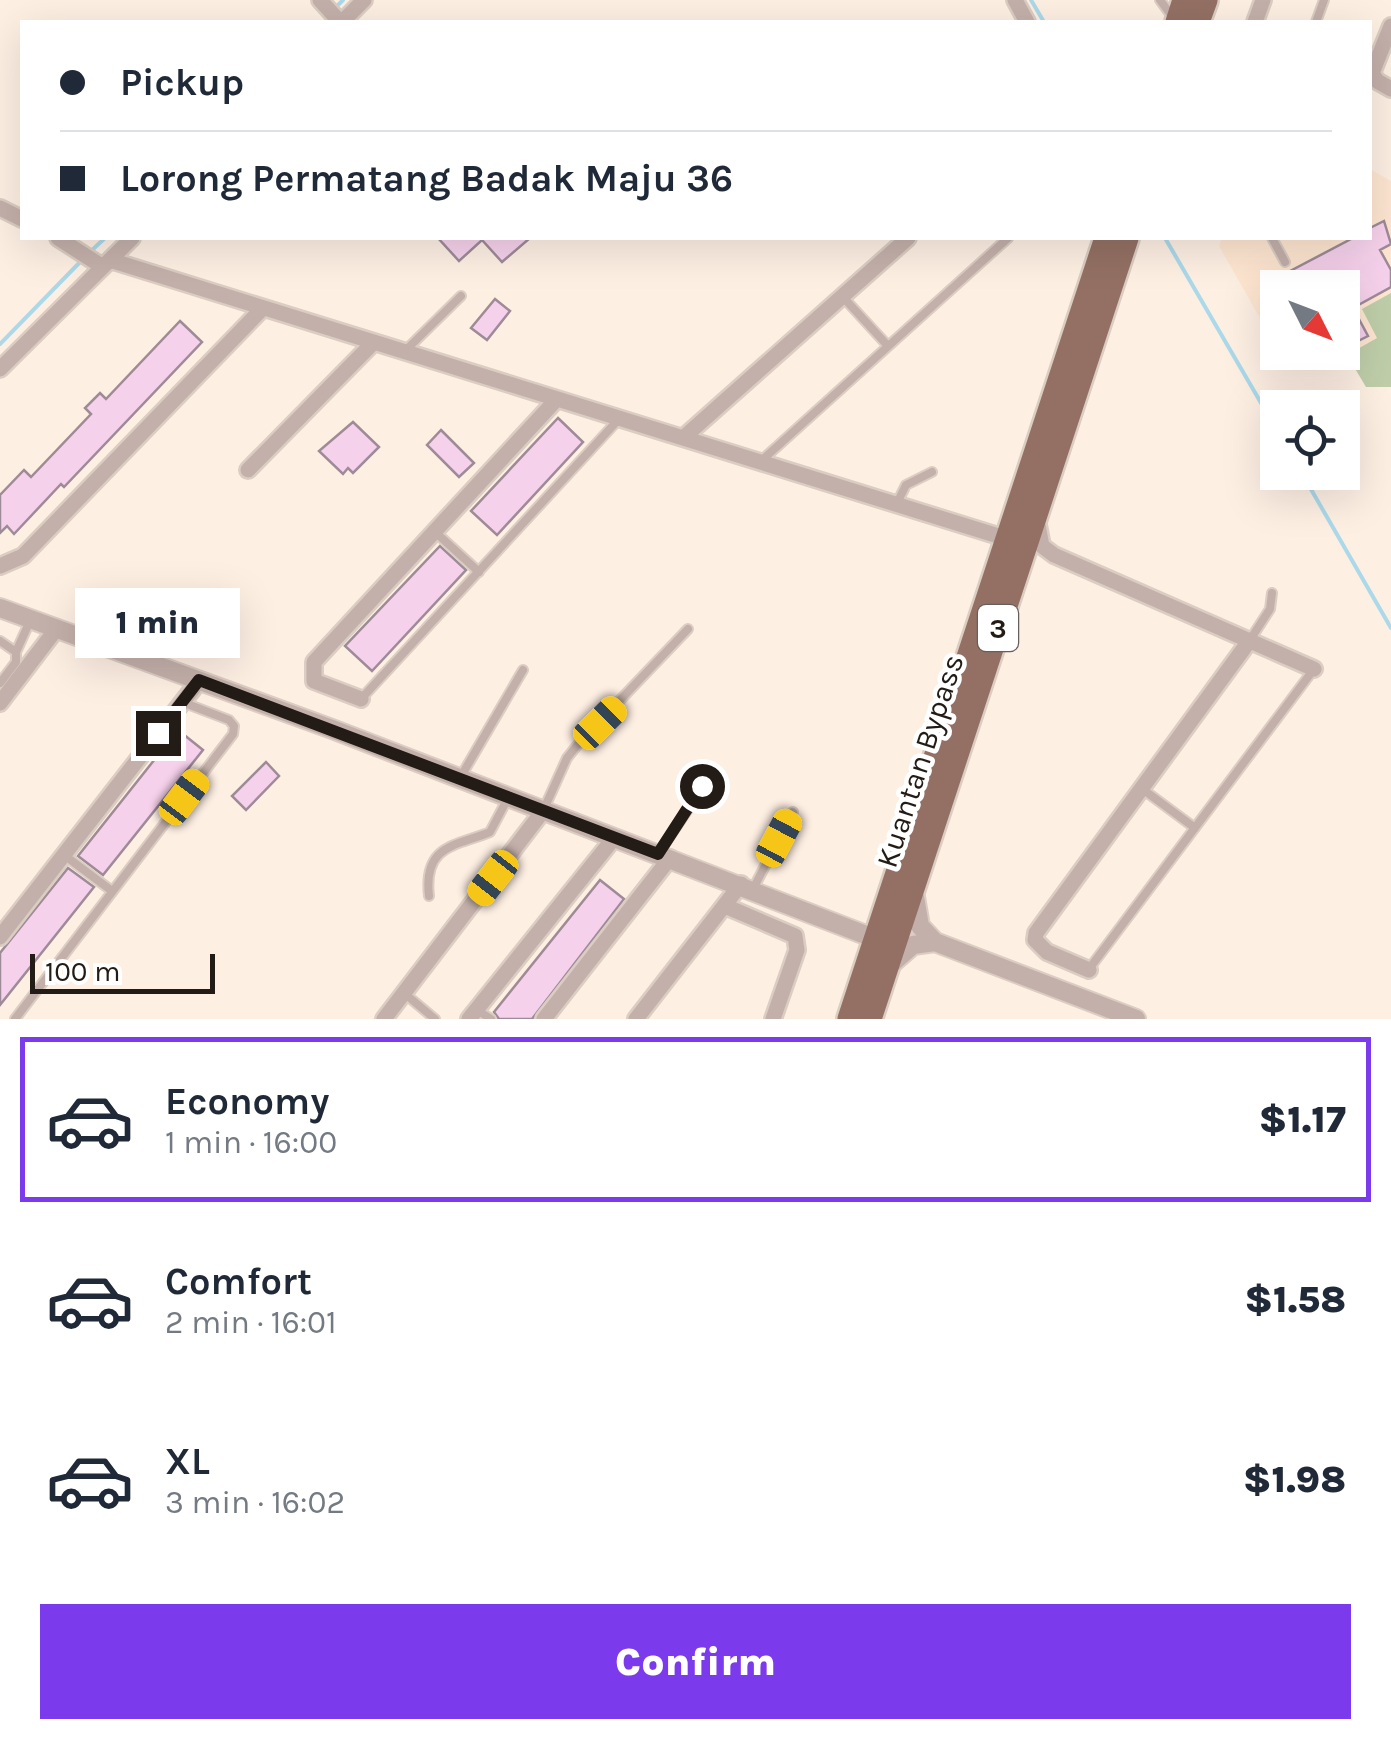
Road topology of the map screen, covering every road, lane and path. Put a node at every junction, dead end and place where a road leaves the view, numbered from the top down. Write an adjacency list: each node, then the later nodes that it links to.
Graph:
1 (320, 0): 4 (street)
2 (364, 0): 5 (street)
3 (1160, 0): 6 (lane)
4 (339, 20)
5 (343, 20)
6 (1175, 20)
7 (1391, 26): 8 (street)
8 (1391, 88)
9 (62, 240): 16 (street)
10 (129, 240): 16 (street)
11 (906, 240): 19 (street)
12 (1006, 240): 22 (lane)
13 (1105, 240): 34 (highway, Kuantan Bypass / 3)
14 (1125, 240): 32 (highway, Kuantan Bypass / 3)
15 (1273, 240): 17 (lane)
16 (96, 259): 20 (street); 24 (street)
17 (1285, 262)
18 (461, 296): 23 (lane)
19 (842, 296): 22 (lane); 27 (street)
20 (261, 310): 21 (street); 36 (street)
21 (372, 344): 23 (street); 29 (street)
22 (888, 346): 28 (lane)
23 (402, 353): 25 (street)
24 (0, 369)
25 (557, 399): 26 (street); 33 (street)
26 (619, 419): 27 (street); 37 (lane)
27 (683, 438): 28 (street)
28 (762, 461): 31 (street)
29 (248, 470)
30 (932, 472): 31 (lane)
31 (897, 503): 34 (street)
32 (1036, 511): 35 (street); 38 (highway, Kuantan Bypass / 3)
33 (434, 532): 37 (lane); 51 (street)
34 (1008, 539): 70 (highway, Kuantan Bypass / 3)
35 (1054, 556): 38 (street); 44 (street)
36 (0, 566)
37 (479, 572): 51 (lane)
38 (1016, 576): 64 (highway, Kuantan Bypass / 3)
39 (1272, 593): 44 (lane)
40 (0, 608): 41 (street)
41 (30, 620): 42 (street); 46 (lane)
42 (57, 628): 49 (street); 53 (street)
43 (688, 630): 58 (lane)
44 (1250, 640): 47 (street); 56 (street)
45 (0, 641): 46 (lane)
46 (16, 652): 50 (lane)
47 (1314, 669): 60 (lane)
48 (523, 670): 54 (lane)
49 (199, 680): 52 (street); 54 (street)
50 (0, 683)
51 (361, 699)
52 (182, 702): 63 (street); 66 (lane)
53 (0, 703)
54 (459, 779): 57 (street)
55 (702, 786): 62 (lane)
56 (1140, 788): 60 (lane); 73 (street)
57 (508, 798): 58 (street); 67 (lane)
58 (543, 811): 61 (street); 74 (street)
59 (793, 812): 65 (lane)
60 (1195, 828): 73 (lane)
61 (614, 838): 62 (street); 75 (street)
62 (663, 851): 65 (street); 79 (street)
63 (64, 855): 66 (lane); 69 (street)
64 (915, 881): 71 (street); 72 (highway, Kuantan Bypass / 3)
65 (747, 887): 68 (street); 70 (street)
66 (112, 892): 76 (lane)
67 (429, 896)
68 (725, 906): 80 (street); 81 (street)
69 (0, 937)
70 (876, 939): 82 (highway, Kuantan Bypass / 3)
71 (935, 942): 72 (street); 84 (street)
72 (886, 970): 83 (highway, Kuantan Bypass / 3)
73 (1089, 970)
74 (404, 993): 77 (street); 78 (lane)
75 (479, 1016)
76 (15, 1019)
77 (384, 1019)
78 (435, 1019)
79 (544, 1019)
80 (636, 1019)
81 (773, 1019)
82 (850, 1019)
83 (869, 1019)
84 (1136, 1019)

